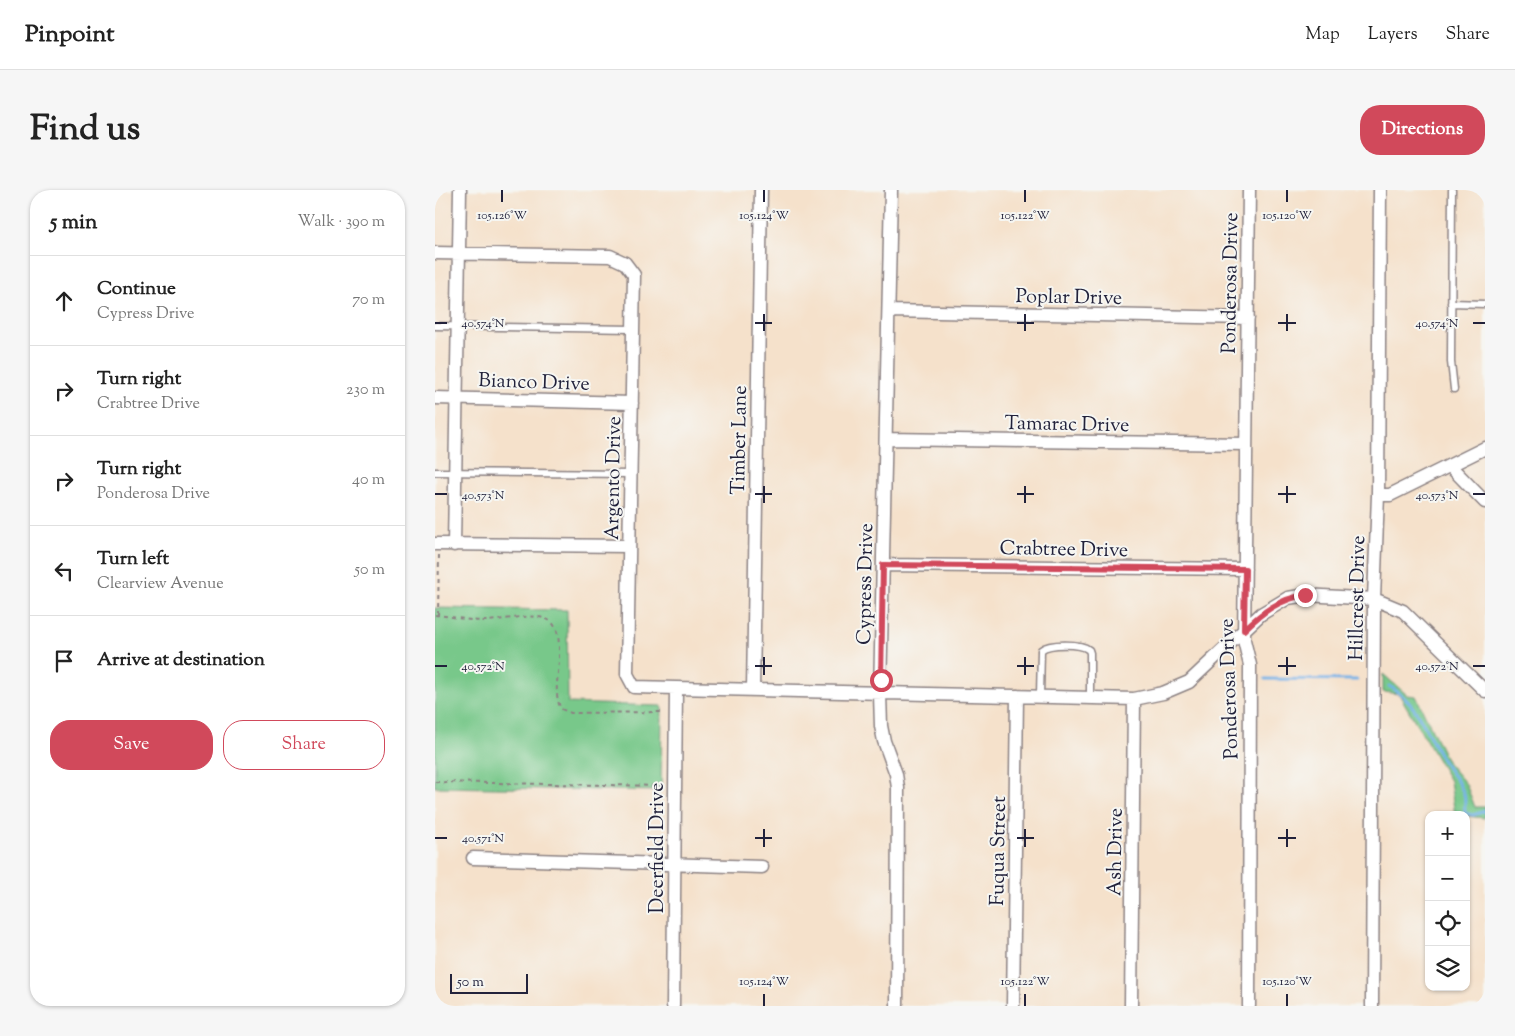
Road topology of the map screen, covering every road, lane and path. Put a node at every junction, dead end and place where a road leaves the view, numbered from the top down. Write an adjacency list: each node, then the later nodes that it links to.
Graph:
1 (459, 190): 8 (street)
2 (761, 190): 38 (street, Timber Lane)
3 (891, 190): 11 (street, Cypress Drive)
4 (1249, 190): 12 (street, Ponderosa Drive)
5 (1380, 190): 27 (street, Hillcrest Drive)
6 (1452, 190): 9 (lane)
7 (435, 254): 8 (street)
8 (458, 254): 14 (street); 15 (street, Argento Drive)
9 (1451, 304): 10 (lane); 16 (lane)
10 (1485, 304)
11 (889, 311): 12 (street, Poplar Drive); 20 (street, Cypress Drive)
12 (1248, 318): 21 (street, Ponderosa Drive)
13 (435, 326): 14 (lane)
14 (457, 327): 15 (lane); 18 (street)
15 (633, 329): 19 (street, Argento Drive)
16 (1454, 389)
17 (435, 398): 18 (street, Bianco Drive)
18 (456, 398): 19 (street, Bianco Drive); 25 (street)
19 (632, 402): 26 (street, Argento Drive)
20 (886, 439): 21 (street, Tamarac Drive); 32 (street, Cypress Drive)
21 (1246, 444): 33 (street, Ponderosa Drive)
22 (1485, 448): 23 (street)
23 (1450, 466): 27 (street); 28 (street)
24 (435, 472): 25 (lane)
25 (455, 472): 26 (lane); 30 (street)
26 (631, 474): 31 (street, Argento Drive)
27 (1378, 495): 34 (street, Hillcrest Drive)
28 (1485, 502)
29 (437, 544): 30 (street); 35 (path)
30 (454, 544): 31 (street)
31 (629, 546): 37 (street, Argento Drive)
32 (883, 565): 33 (street, Crabtree Drive); 40 (street, Cypress Drive)
33 (1245, 569): 36 (street, Ponderosa Drive)
34 (1374, 599): 36 (street); 39 (street); 56 (street, Hillcrest Drive)
35 (437, 615): 45 (path)
36 (1244, 630): 44 (street); 55 (street, Ponderosa Drive)
37 (675, 689): 38 (street); 45 (street, Deerfield Drive)
38 (753, 690): 40 (street)
39 (1485, 691)
40 (880, 694): 41 (street); 52 (street, Cypress Drive)
41 (1017, 696): 42 (street); 53 (street, Fuqua Street)
42 (1040, 696): 43 (street); 43 (lane)
43 (1090, 697): 44 (street)
44 (1134, 699): 54 (street, Ash Drive)
45 (675, 712): 47 (street, Deerfield Drive)
46 (435, 782): 47 (path)
47 (675, 786): 49 (street, Deerfield Drive)
48 (473, 858): 49 (street)
49 (675, 863): 50 (street); 51 (street, Deerfield Drive)
50 (762, 867)
51 (673, 1006)
52 (897, 1006)
53 (1013, 1006)
54 (1131, 1006)
55 (1249, 1006)
56 (1372, 1006)

